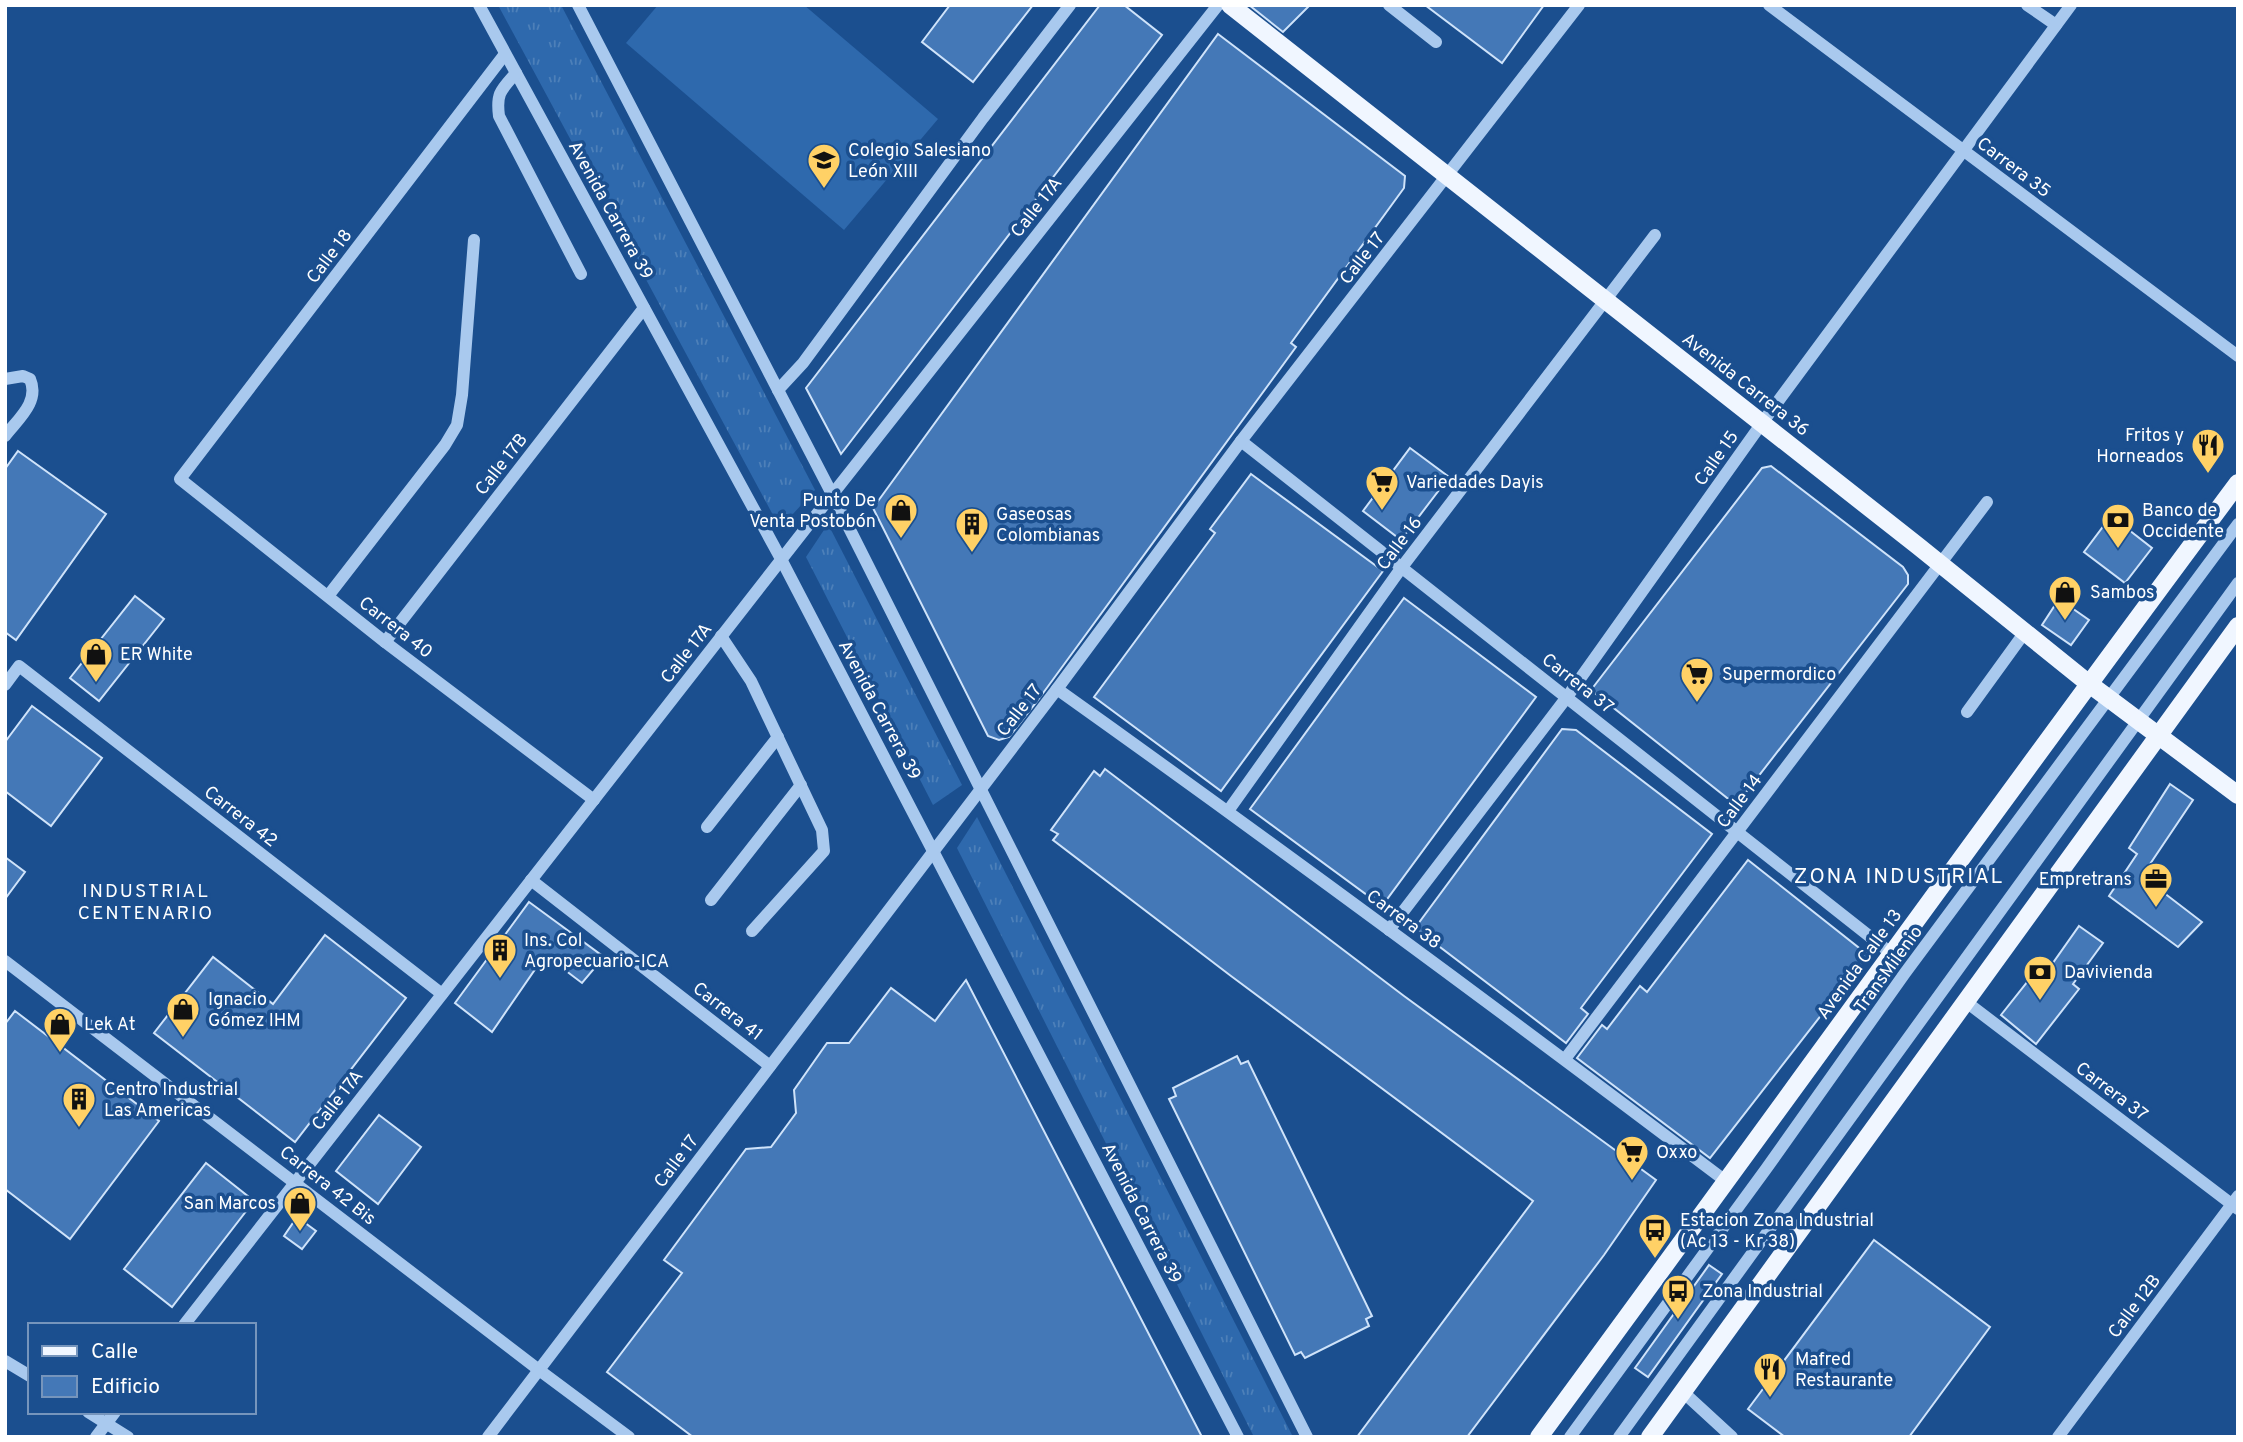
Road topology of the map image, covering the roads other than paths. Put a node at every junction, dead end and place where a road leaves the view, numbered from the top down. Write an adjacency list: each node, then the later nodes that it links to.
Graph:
1 (479, 5): 13 (street, Avenida Carrera 39)
2 (578, 5): 24 (street)
3 (1070, 5): 24 (street)
4 (1218, 5): 30 (street, Calle 17A)
5 (1230, 5): 16 (main road, Avenida Carrera 36)
6 (1388, 5): 12 (street)
7 (1579, 5): 16 (street, Calle 17)
8 (1769, 5): 15 (street, Carrera 35)
9 (2027, 5): 11 (street)
10 (2071, 5): 11 (street, Calle 15)
11 (2056, 25): 15 (street, Calle 15)
12 (1436, 42)
13 (505, 54): 14 (street, Avenida Carrera 39); 28 (street, Calle 18)
14 (516, 73): 19 (street); 21 (street, Avenida Carrera 39)
15 (1965, 152): 22 (street, Carrera 35); 25 (street, Calle 15)
16 (1447, 177): 20 (main road, Avenida Carrera 36); 27 (street, Calle 17)
17 (1655, 234): 20 (street, Calle 16)
18 (474, 240): 37 (street)
19 (581, 274)
20 (1603, 300): 25 (main road, Avenida Carrera 36); 35 (street, Calle 16)
21 (644, 308): 33 (street, Avenida Carrera 39); 41 (street, Calle 17B)
22 (2238, 356)
23 (5, 379): 26 (street)
24 (778, 390): 30 (street)
25 (1762, 423): 34 (main road, Avenida Carrera 36); 45 (street, Calle 15)
26 (5, 436)
27 (1241, 441): 35 (street, Carrera 37); 44 (street, Calle 17)
28 (180, 479): 37 (street, Carrera 40)
29 (2238, 482): 42 (main road, Avenida Calle 13)
30 (832, 494): 33 (street, Calle 17A); 52 (street)
31 (1987, 502): 34 (street, Calle 14)
32 (2238, 524): 46 (street, TransMilenio)
33 (781, 559): 40 (street, Calle 17A); 58 (street, Avenida Carrera 39)
34 (1940, 563): 39 (main road, Avenida Carrera 36); 57 (street, Calle 14)
35 (1402, 567): 45 (street, Carrera 37); 55 (street, Calle 16)
36 (2238, 583): 48 (street)
37 (328, 596): 41 (street, Carrera 40)
38 (2238, 626): 49 (main road)
39 (2025, 632): 42 (main road, Avenida Carrera 36); 47 (street)
40 (721, 636): 50 (street); 54 (street, Calle 17A)
41 (385, 642): 54 (street, Carrera 40)
42 (2088, 683): 46 (main road, Avenida Carrera 36); 63 (main road, Avenida Calle 13)
43 (5, 685): 65 (street, Carrera 42)
44 (1057, 689): 52 (street, Calle 17); 55 (street, Carrera 38)
45 (1567, 697): 57 (street, Carrera 37); 61 (street, Calle 15)
46 (2109, 699): 48 (main road, Avenida Carrera 36); 88 (street, TransMilenio)
47 (1967, 712)
48 (2137, 720): 49 (main road, Avenida Carrera 36); 89 (street)
49 (2158, 736): 53 (main road, Avenida Carrera 36); 66 (main road)
50 (778, 737): 51 (street); 56 (street)
51 (801, 785): 60 (street); 62 (street)
52 (982, 788): 58 (street, Calle 17); 86 (street)
53 (2238, 795)
54 (594, 800): 59 (street, Calle 17A)
55 (1228, 811): 61 (street, Carrera 38)
56 (707, 827)
57 (1737, 832): 63 (street, Carrera 37); 67 (street, Calle 14)
58 (934, 850): 68 (street, Calle 17); 85 (street, Avenida Carrera 39)
59 (531, 880): 65 (street, Calle 17A); 68 (street, Carrera 41)
60 (711, 900)
61 (1390, 930): 67 (street, Carrera 38)
62 (752, 931)
63 (1892, 954): 70 (main road, Avenida Calle 13)
64 (5, 961): 69 (street, Carrera 42 Bis)
65 (442, 994): 69 (street, Calle 17A)
66 (1965, 1001): 71 (street, Carrera 37); 76 (main road)
67 (1565, 1059): 70 (street, Carrera 38)
68 (770, 1066): 74 (street, Calle 17)
69 (295, 1181): 72 (street, Calle 17A); 74 (street, Carrera 42 Bis)
70 (1727, 1182): 87 (main road, Avenida Calle 13)
71 (2236, 1203): 91 (street, Calle 12B)
72 (186, 1323)
73 (5, 1361): 75 (street)
74 (539, 1370): 83 (street, Calle 17); 84 (street, Carrera 42 Bis)
75 (28, 1375)
76 (1683, 1392): 80 (main road); 90 (street)
77 (91, 1414): 79 (street)
78 (113, 1414): 79 (street)
79 (106, 1423): 81 (street); 82 (street)
80 (1655, 1434)
81 (96, 1437)
82 (128, 1437)
83 (488, 1437)
84 (629, 1437)
85 (1238, 1437)
86 (1307, 1437)
87 (1539, 1437)
88 (1570, 1437)
89 (1619, 1437)
90 (1732, 1437)
91 (2058, 1437)

